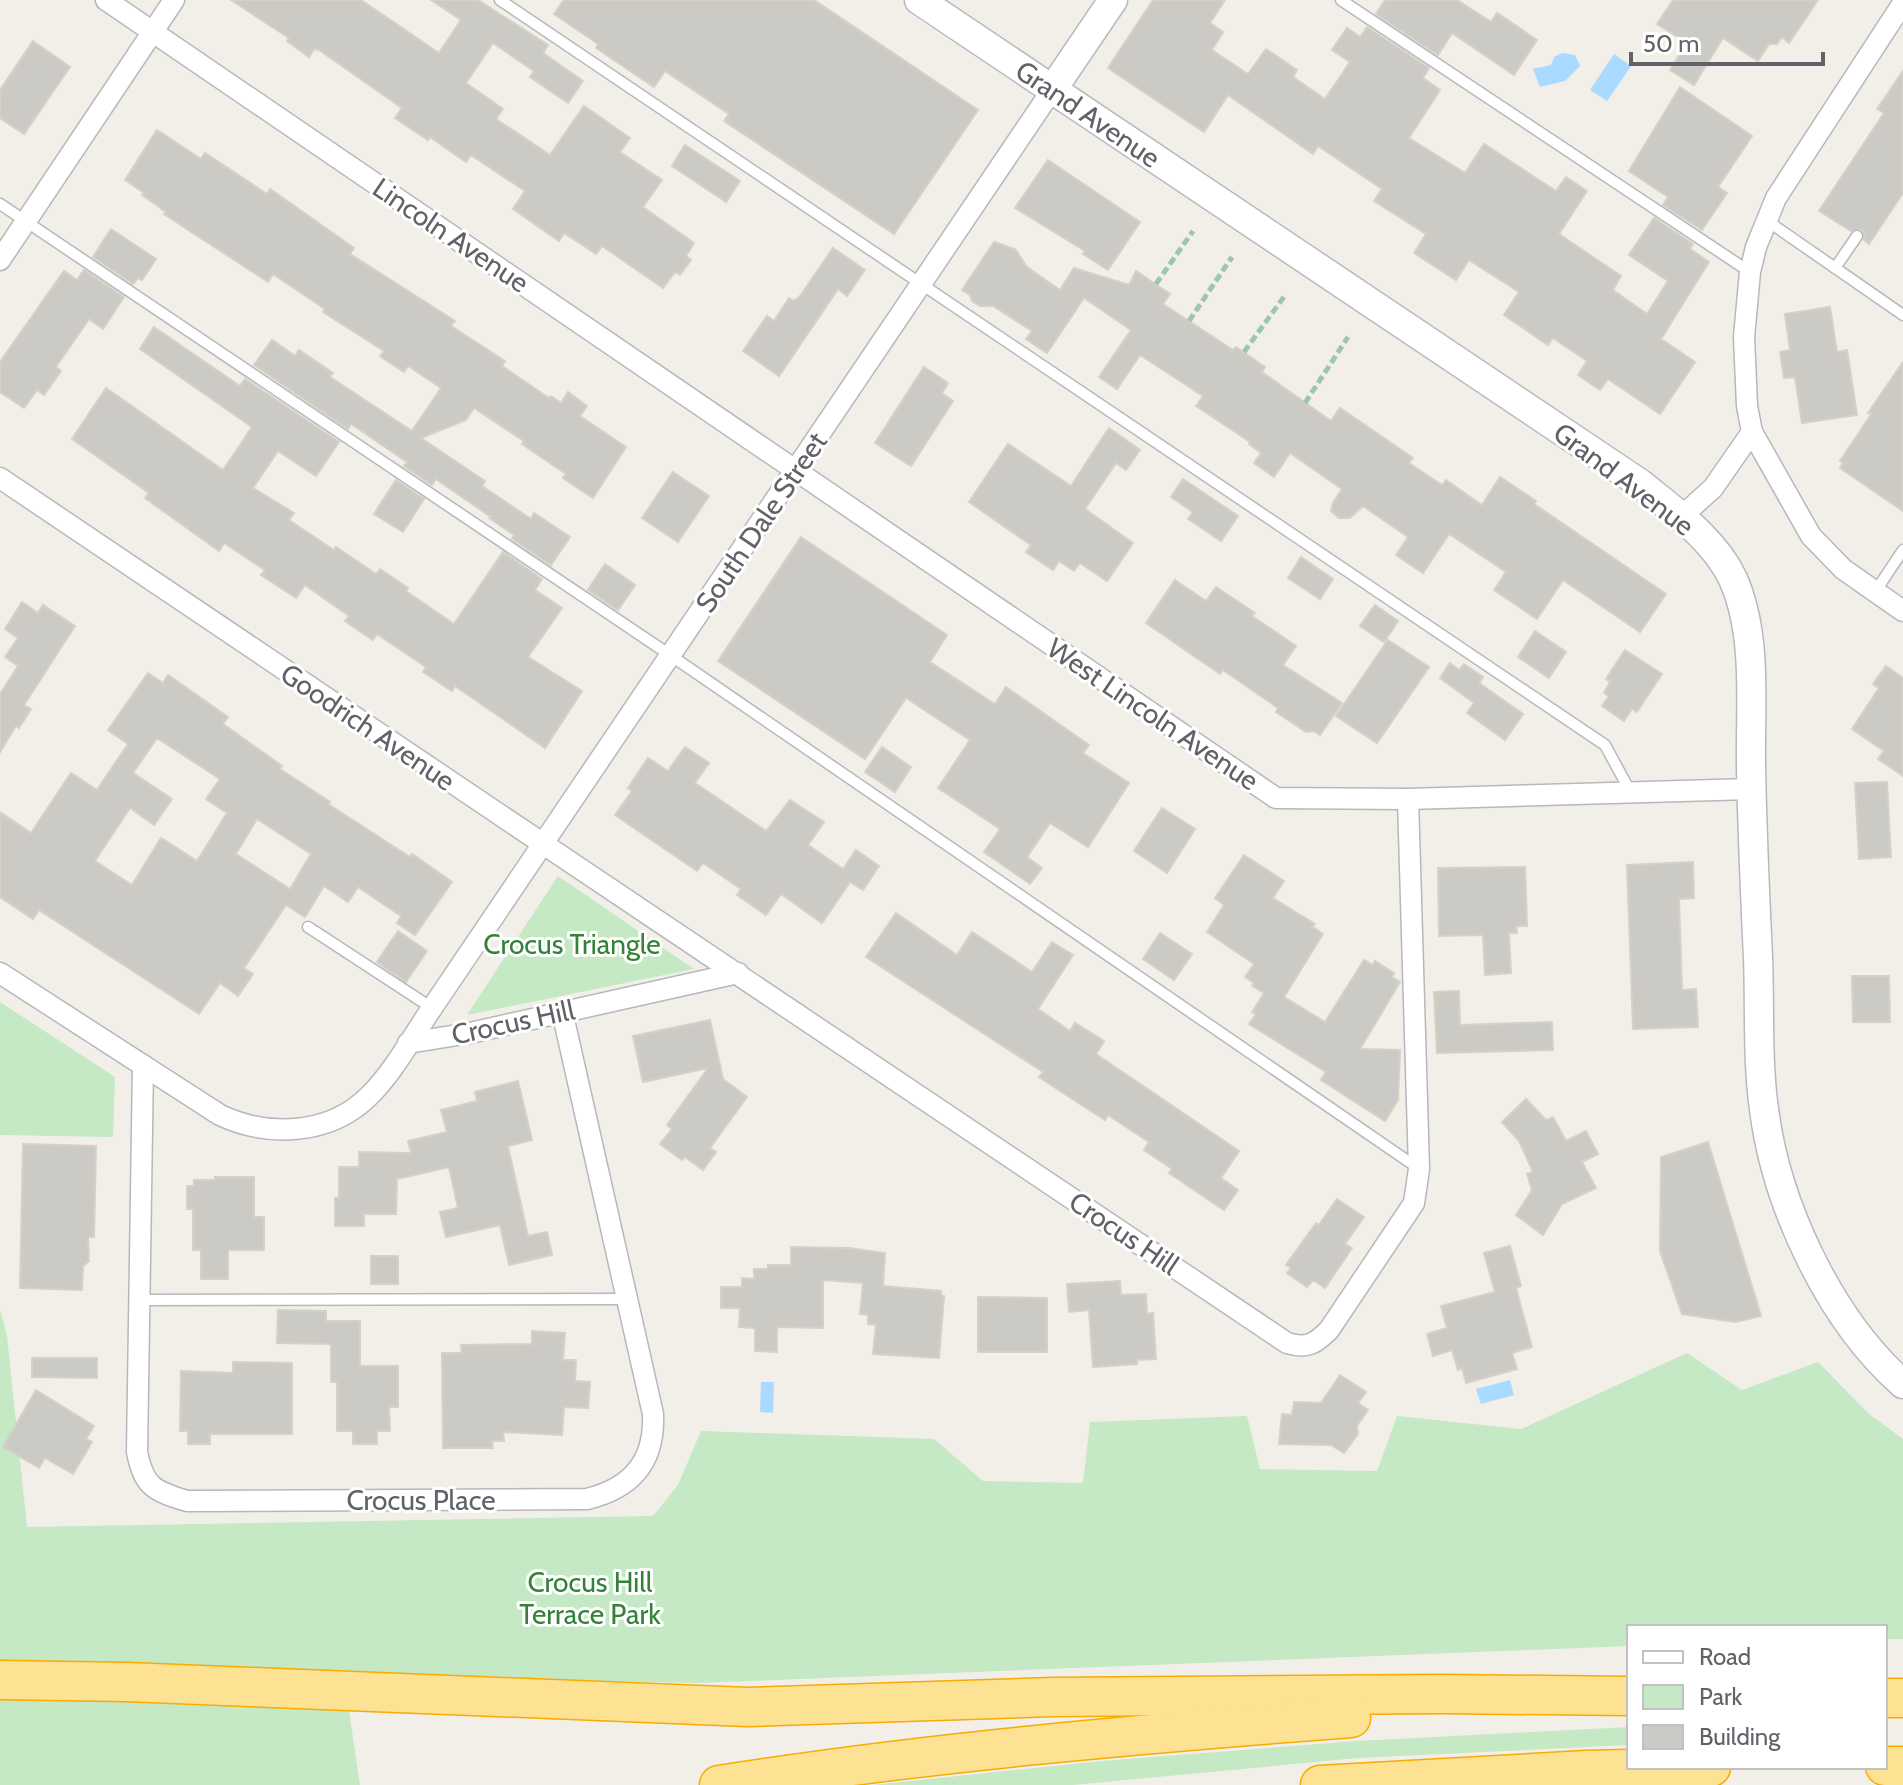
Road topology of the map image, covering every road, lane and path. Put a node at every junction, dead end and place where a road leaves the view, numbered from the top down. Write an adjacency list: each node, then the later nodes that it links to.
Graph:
1 (106, 0): 8 (street, Lincoln Avenue)
2 (174, 0): 8 (street)
3 (500, 0): 20 (lane)
4 (919, 0): 9 (main road, Grand Avenue)
5 (1113, 0): 9 (main road, South Dale Street)
6 (1341, 0): 18 (lane)
7 (1903, 3): 11 (street)
8 (152, 31): 12 (street); 28 (street, Lincoln Avenue)
9 (1052, 90): 20 (street, South Dale Street); 30 (main road, Grand Avenue)
10 (0, 204): 12 (lane)
11 (1766, 220): 17 (lane); 18 (street)
12 (25, 221): 16 (street); 34 (lane)
13 (1193, 231): 19 (path)
14 (1857, 236): 17 (lane)
15 (1232, 257): 23 (path)
16 (0, 260)
17 (1835, 268): 22 (lane)
18 (1750, 272): 27 (street)
19 (1156, 284)
20 (920, 286): 28 (street, South Dale Street); 36 (lane)
21 (1286, 294): 25 (path)
22 (1903, 315)
23 (1189, 321)
24 (1348, 337): 26 (path)
25 (1244, 352)
26 (1305, 403)
27 (1752, 432): 30 (street); 32 (street)
28 (795, 470): 34 (street, South Dale Street); 37 (street, West Lincoln Avenue)
29 (0, 478): 38 (street, Goodrich Avenue)
30 (1681, 517): 35 (main road, Grand Avenue)
31 (1903, 550): 32 (lane)
32 (1875, 592): 33 (street)
33 (1903, 611)
34 (670, 655): 38 (street, South Dale Street); 46 (lane)
35 (1751, 789): 36 (street, West Lincoln Avenue); 49 (main road, Grand Avenue)
36 (1630, 791): 37 (street, West Lincoln Avenue)
37 (1408, 799): 46 (street, Crocus Hill)
38 (542, 845): 41 (street, Goodrich Avenue); 42 (street, South Dale Street)
39 (308, 927): 42 (lane)
40 (0, 973): 45 (street, South Dale Street)
41 (738, 973): 43 (street, Crocus Hill); 46 (street, Crocus Hill)
42 (432, 1008): 44 (street, South Dale Street)
43 (562, 1011): 44 (street, Crocus Hill); 47 (street, Crocus Place)
44 (408, 1043): 45 (street, South Dale Street)
45 (143, 1065): 48 (street, Crocus Place)
46 (1419, 1169)
47 (628, 1299): 48 (lane); 48 (street, Crocus Place)
48 (140, 1300)
49 (1903, 1384)
50 (0, 1680): 51 (highway)
51 (1627, 1696)
52 (1627, 1704): 54 (highway)
53 (1628, 1769): 55 (highway)
54 (719, 1785)
55 (1320, 1785)

